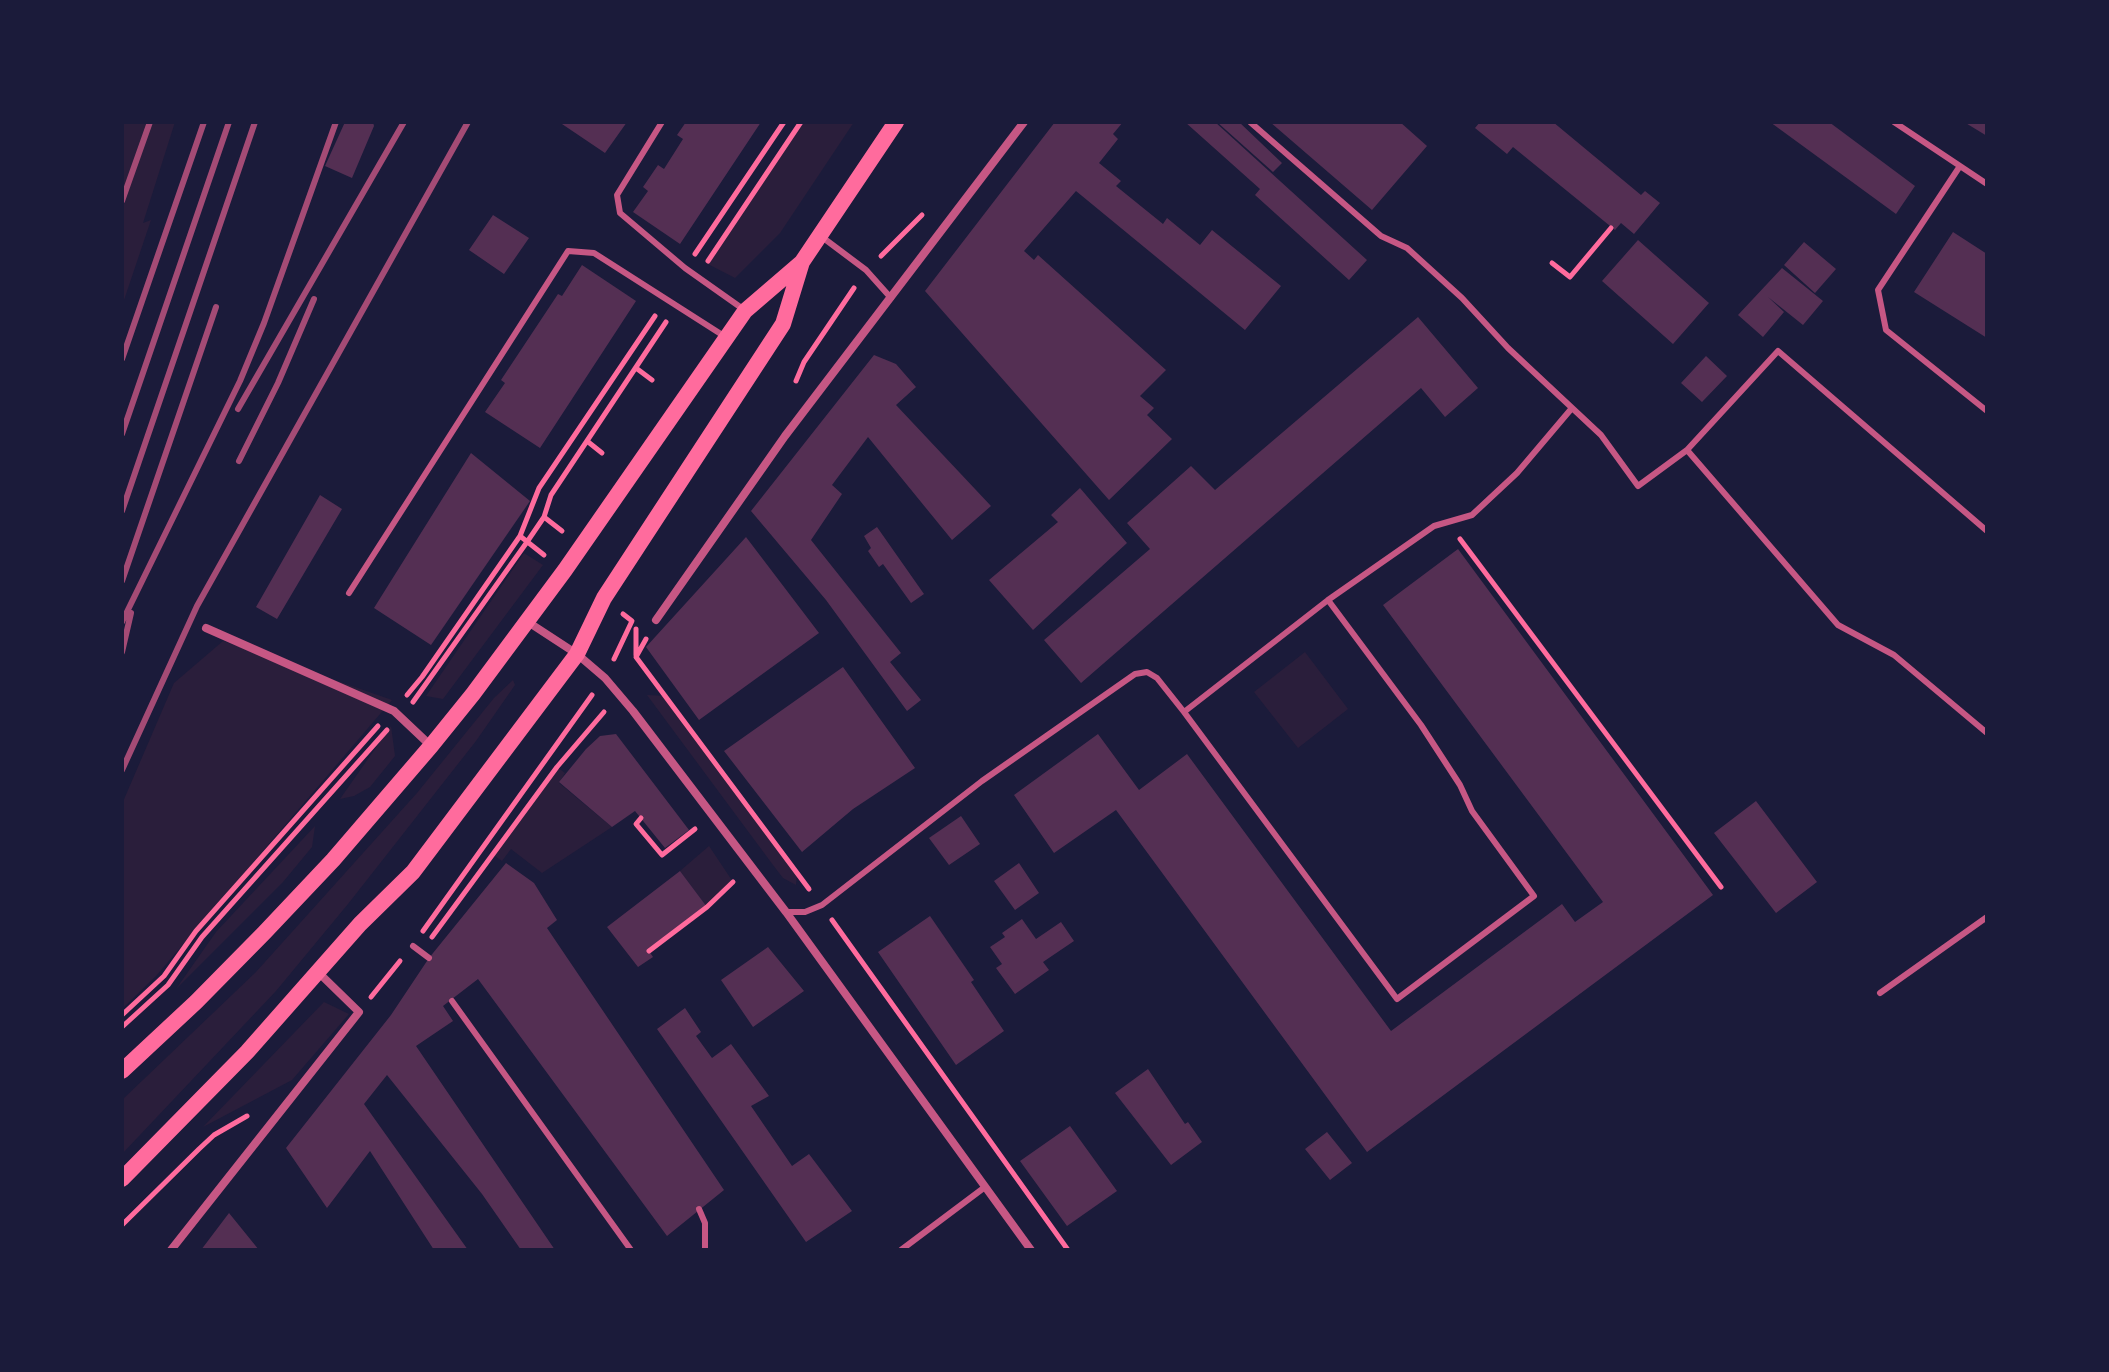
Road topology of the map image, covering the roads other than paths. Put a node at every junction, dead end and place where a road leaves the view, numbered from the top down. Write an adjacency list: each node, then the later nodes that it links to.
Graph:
1 (662, 122): 11 (lane)
2 (896, 122): 8 (main road)
3 (1024, 122): 10 (street)
4 (1250, 122): 13 (lane)
5 (1894, 122): 6 (lane)
6 (1960, 166): 7 (lane); 14 (lane)
7 (1987, 184)
8 (820, 236): 9 (main road); 10 (lane)
9 (802, 262): 11 (main road); 22 (main road)
10 (891, 298): 19 (street)
11 (745, 311): 12 (main road)
12 (727, 338): 17 (lane); 20 (main road)
13 (1572, 408): 15 (lane); 18 (lane)
14 (1987, 411)
15 (1687, 450): 16 (lane); 24 (lane)
16 (1987, 531)
17 (349, 593)
18 (1328, 600): 23 (lane); 23 (lane)
19 (656, 620)
20 (528, 622): 22 (street); 25 (main road)
21 (206, 628): 25 (street)
22 (577, 654): 26 (street); 30 (main road)
23 (1184, 712): 26 (lane)
24 (1987, 733)
25 (431, 746): 33 (main road)
26 (786, 912): 35 (street)
27 (1987, 917): 31 (lane)
28 (413, 946): 29 (lane)
29 (429, 958)
30 (319, 973): 34 (main road); 37 (street)
31 (1880, 993)
32 (452, 1001): 38 (lane)
33 (122, 1071)
34 (122, 1179)
35 (985, 1187): 40 (lane); 41 (street)
36 (699, 1209): 39 (lane)
37 (171, 1250)
38 (631, 1250)
39 (705, 1250)
40 (901, 1250)
41 (1031, 1250)

